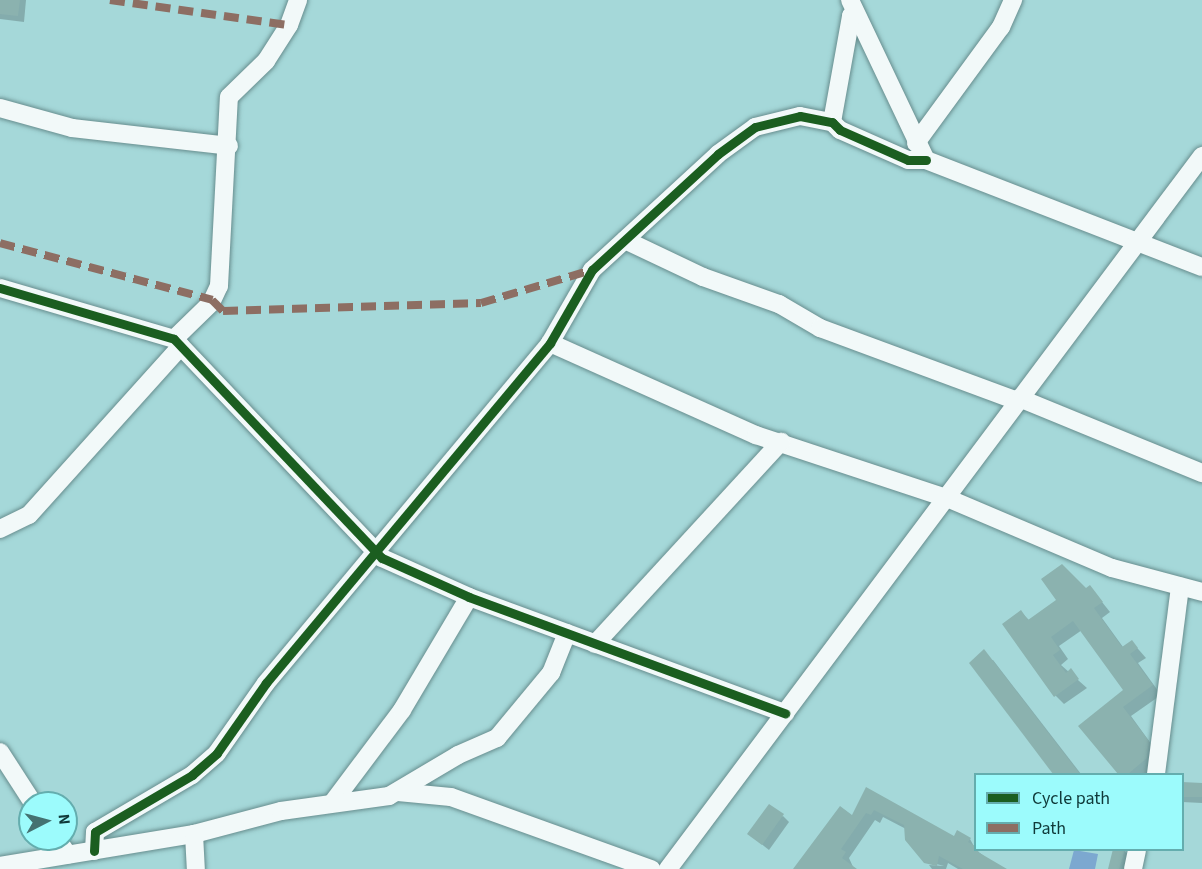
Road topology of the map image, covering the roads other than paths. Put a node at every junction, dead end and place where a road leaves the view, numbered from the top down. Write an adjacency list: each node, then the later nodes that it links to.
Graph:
1 (298, 0): 7 (street)
2 (1013, 0): 6 (street)
3 (852, 7): 5 (street); 6 (street)
4 (0, 108): 7 (street)
5 (832, 122): 9 (street); 10 (street)
6 (916, 143): 9 (street)
7 (229, 146): 14 (street)
8 (1202, 156): 11 (street)
9 (926, 160): 11 (street)
10 (625, 240): 15 (street); 16 (street)
11 (1138, 243): 12 (street); 16 (street)
12 (1202, 267)
13 (0, 288): 14 (street)
14 (177, 342): 20 (street); 21 (street)
15 (550, 343): 17 (street); 21 (street)
16 (1018, 400): 18 (street); 19 (street)
17 (781, 442): 19 (street); 26 (street)
18 (1202, 474)
19 (947, 498): 22 (street); 27 (street)
20 (0, 529)
21 (376, 548): 24 (street); 34 (street)
22 (1180, 586): 23 (street); 29 (street)
23 (1202, 592)
24 (470, 597): 25 (street); 32 (street)
25 (567, 633): 26 (street); 31 (street)
26 (595, 644): 27 (street)
27 (785, 713): 41 (street)
28 (0, 753): 30 (street)
29 (1156, 773)
30 (25, 791)
31 (398, 792): 32 (street); 40 (street)
32 (333, 802): 33 (street)
33 (194, 834): 34 (street); 39 (street)
34 (94, 850): 37 (street)
35 (65, 851): 37 (street)
36 (1136, 851): 42 (street)
37 (68, 855): 38 (street)
38 (0, 866)
39 (196, 869)
40 (651, 869)
41 (669, 869)
42 (1132, 869)

